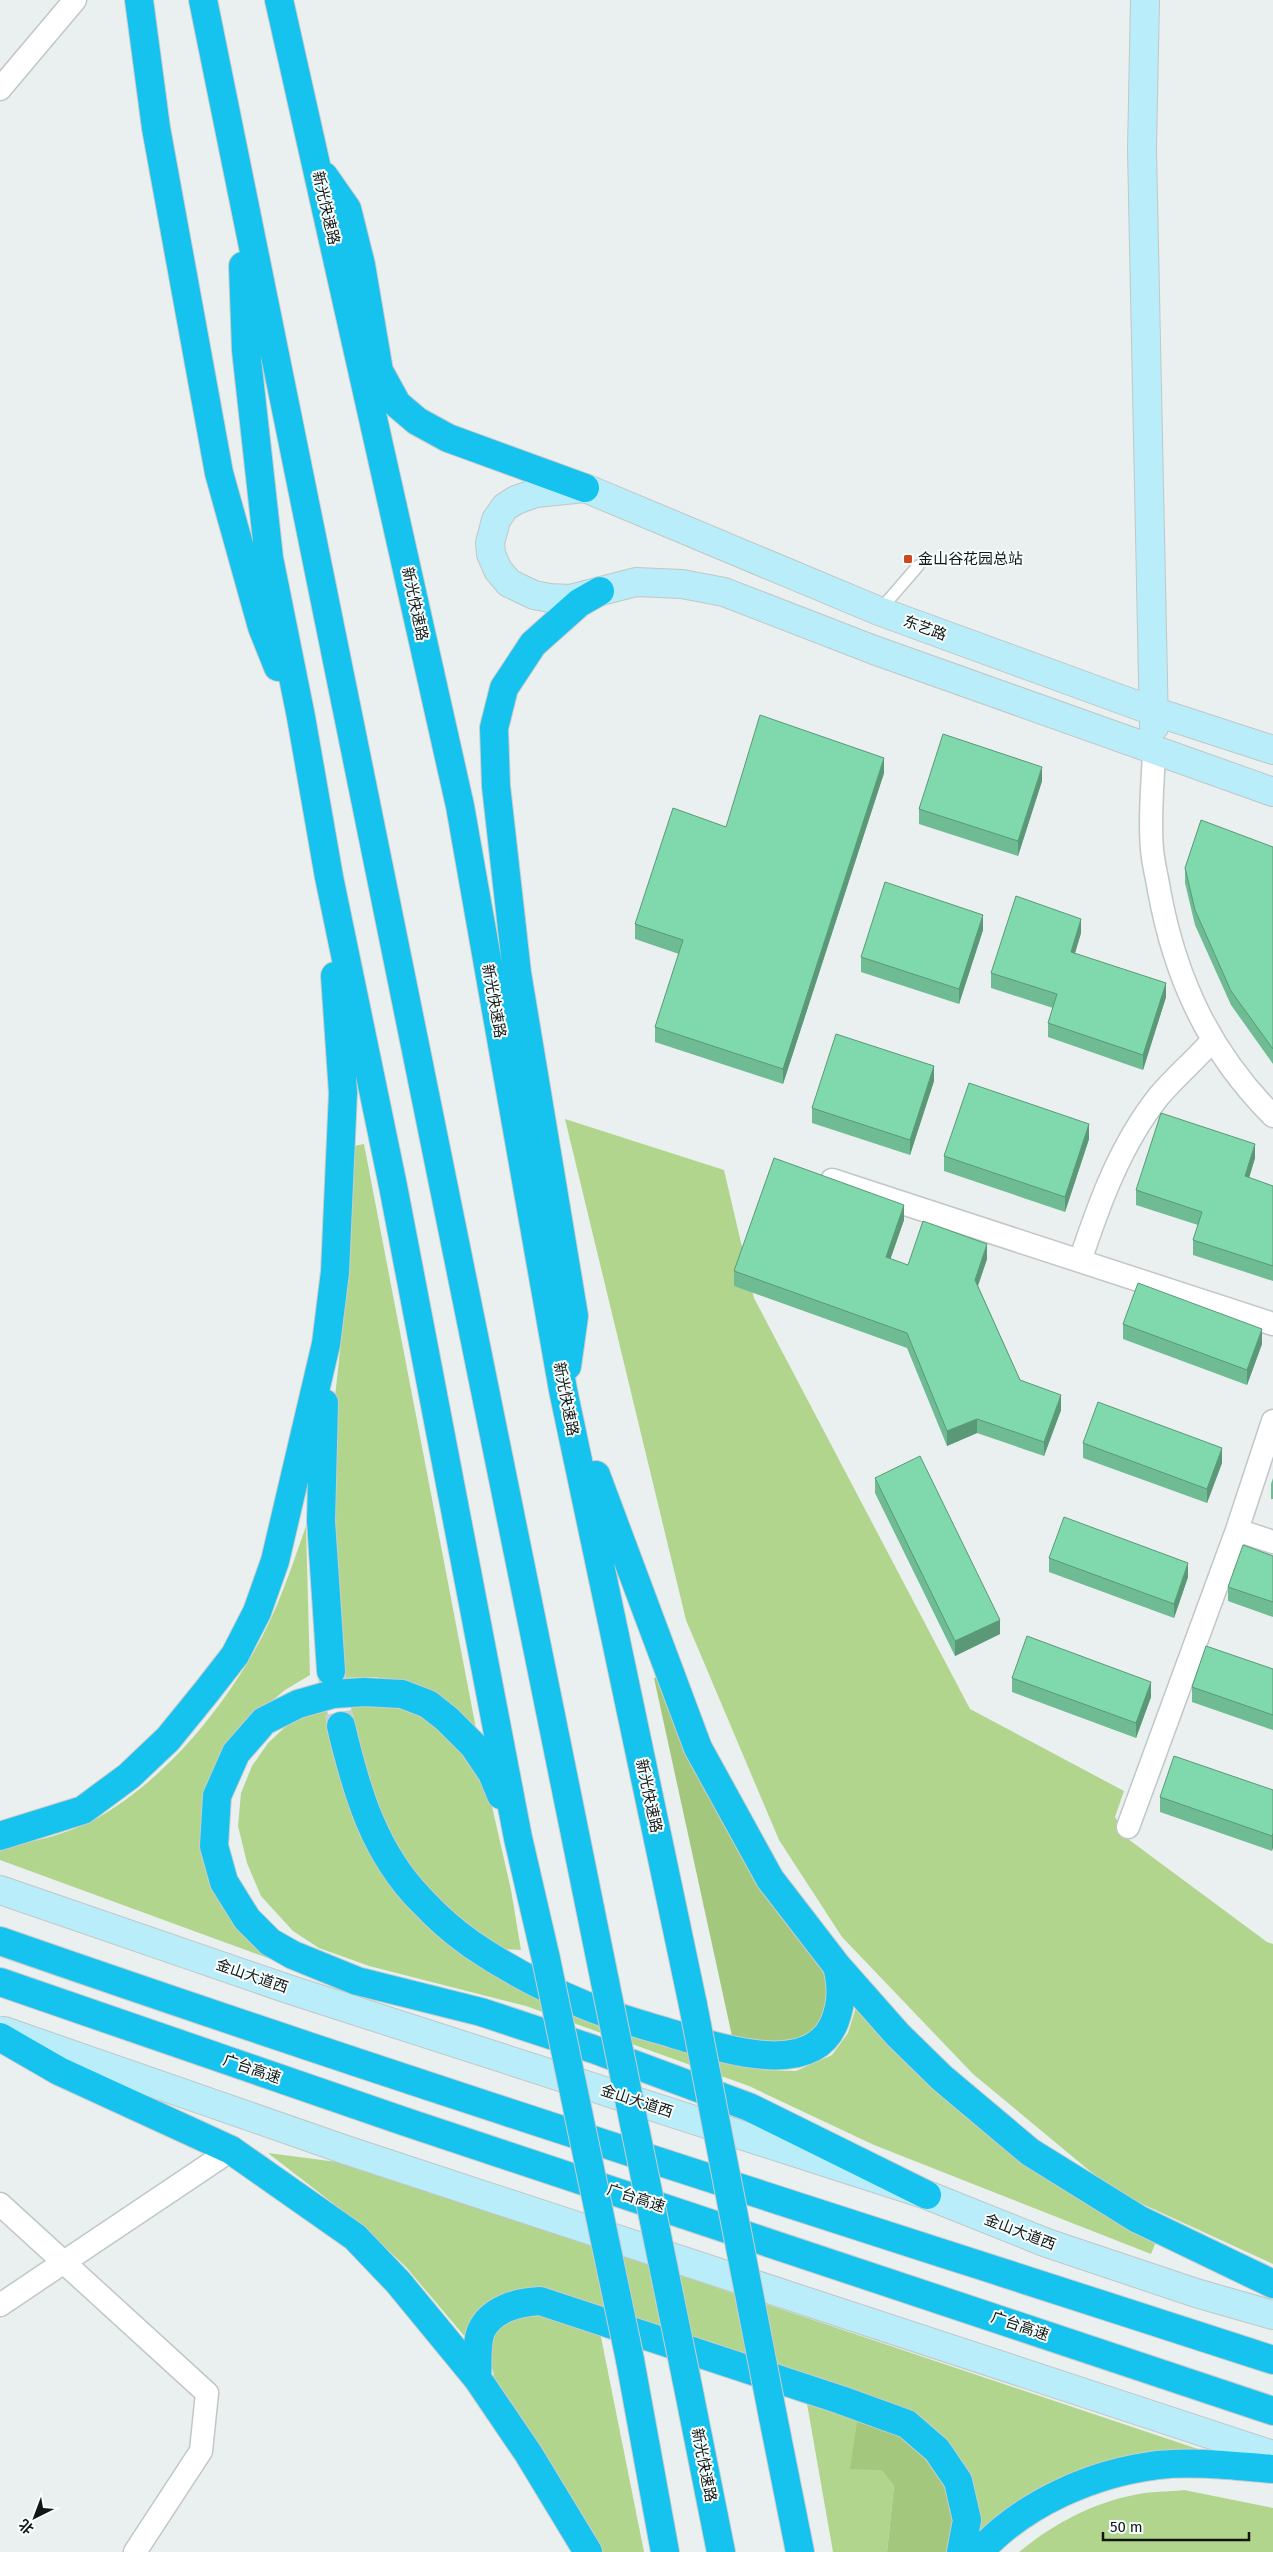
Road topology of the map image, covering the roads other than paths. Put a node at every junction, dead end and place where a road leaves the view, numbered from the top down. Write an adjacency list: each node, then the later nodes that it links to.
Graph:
1 (75, 0): 6 (street)
2 (138, 0): 14 (highway)
3 (203, 0): 8 (highway)
4 (279, 0): 7 (highway, 新光快速路)
5 (1145, 0): 13 (main road)
6 (0, 89)
7 (316, 164): 9 (highway); 25 (highway, 新光快速路)
8 (241, 189): 14 (highway); 55 (highway, 新光快速路, bridge)
9 (585, 488): 11 (main road); 12 (main road, 东艺路)
10 (918, 566): 12 (lane)
11 (600, 592): 16 (main road); 25 (highway)
12 (879, 611): 13 (main road, 东艺路)
13 (1153, 711): 15 (main road, 东艺路); 16 (main road)
14 (303, 728): 18 (highway)
15 (1273, 750)
16 (1154, 751): 17 (main road); 19 (street)
17 (1273, 792)
18 (329, 877): 24 (highway); 33 (highway)
19 (1212, 1041): 20 (street); 22 (street)
20 (1273, 1116)
21 (811, 1173): 22 (street)
22 (1080, 1261): 23 (street)
23 (1273, 1324)
24 (326, 1344): 29 (highway); 32 (highway)
25 (563, 1390): 36 (highway); 56 (highway, 新光快速路, bridge)
26 (1273, 1421): 27 (street)
27 (1237, 1530): 28 (street); 31 (street)
28 (1273, 1542)
29 (331, 1671)
30 (341, 1726): 36 (highway)
31 (1128, 1826)
32 (0, 1836)
33 (518, 1838): 41 (highway); 54 (highway, bridge)
34 (0, 1890): 41 (main road, 金山大道西)
35 (0, 1941): 47 (highway)
36 (837, 1966): 44 (highway)
37 (0, 1982): 49 (highway, 广台高速)
38 (0, 2030): 50 (main road)
39 (0, 2037): 40 (highway)
40 (231, 2150): 43 (street); 48 (highway)
41 (928, 2195): 46 (main road, 金山大道西)
42 (0, 2204): 43 (street)
43 (64, 2262): 45 (street); 52 (street)
44 (1273, 2284)
45 (0, 2306)
46 (1273, 2315)
47 (1273, 2360)
48 (477, 2378): 53 (highway); 57 (highway)
49 (1273, 2411)
50 (1273, 2456)
51 (1273, 2469): 58 (highway)
52 (135, 2552)
53 (588, 2552)
54 (666, 2552)
55 (721, 2552)
56 (800, 2552)
57 (961, 2552)
58 (979, 2552)

